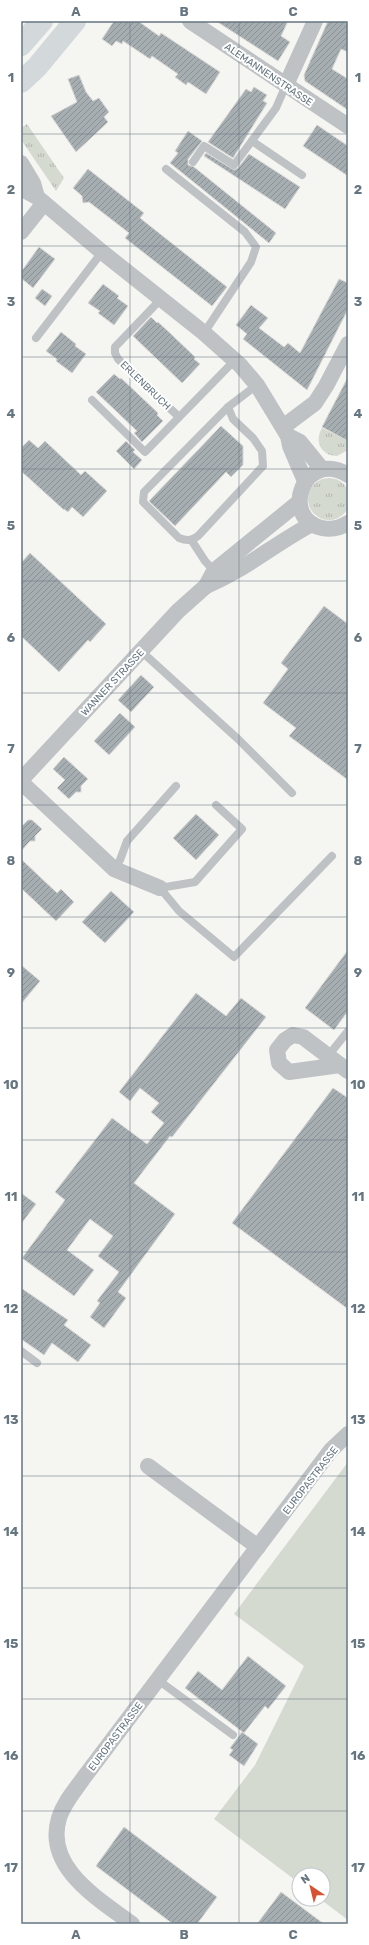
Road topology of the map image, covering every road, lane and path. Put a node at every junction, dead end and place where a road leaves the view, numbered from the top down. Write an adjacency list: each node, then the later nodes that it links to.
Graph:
1 (42, 21): 5 (main road)
2 (75, 21): 6 (main road)
3 (190, 21): 7 (street, ALEMANNENSTRASSE)
4 (315, 21): 7 (street)
5 (23, 41)
6 (21, 82)
7 (286, 85): 8 (street, ALEMANNENSTRASSE); 9 (lane)
8 (348, 126)
9 (252, 141): 10 (lane); 13 (lane)
10 (193, 162)
11 (21, 163): 15 (street)
12 (166, 169): 19 (lane)
13 (302, 175)
14 (21, 186): 15 (street)
15 (41, 200): 16 (street); 17 (street)
16 (21, 232)
17 (102, 252): 18 (street); 20 (lane)
18 (161, 299): 19 (street); 26 (lane, ERLENBRUCH)
19 (204, 333): 22 (street)
20 (36, 338)
21 (348, 344): 27 (street)
22 (235, 360): 23 (street); 26 (lane, ERLENBRUCH)
23 (257, 384): 25 (lane); 27 (street)
24 (92, 400): 26 (lane, ERLENBRUCH)
25 (228, 407): 34 (lane); 34 (lane)
26 (179, 417)
27 (285, 432): 28 (street); 30 (street)
28 (322, 469): 29 (street); 30 (street)
29 (348, 474)
30 (305, 481): 31 (street)
31 (299, 502): 32 (street); 35 (street, WANNER STRASSE)
32 (312, 524): 33 (street); 35 (street, WANNER STRASSE)
33 (347, 526)
34 (192, 541): 35 (lane)
35 (217, 575): 36 (street, WANNER STRASSE)
36 (141, 651): 37 (street, WANNER STRASSE); 39 (lane)
37 (21, 781): 42 (street, WANNER STRASSE)
38 (176, 786): 42 (lane)
39 (292, 794)
40 (216, 805): 43 (lane)
41 (332, 856): 43 (lane)
42 (114, 869): 43 (street, WANNER STRASSE)
43 (160, 888)
44 (348, 1032): 45 (lane)
45 (339, 1064)
46 (21, 1351): 47 (lane)
47 (37, 1363)
48 (348, 1434): 50 (street, EUROPASTRASSE)
49 (148, 1466): 50 (street)
50 (258, 1546): 51 (street, EUROPASTRASSE)
51 (158, 1680): 52 (lane); 53 (street, EUROPASTRASSE)
52 (233, 1735)
53 (132, 1924)

